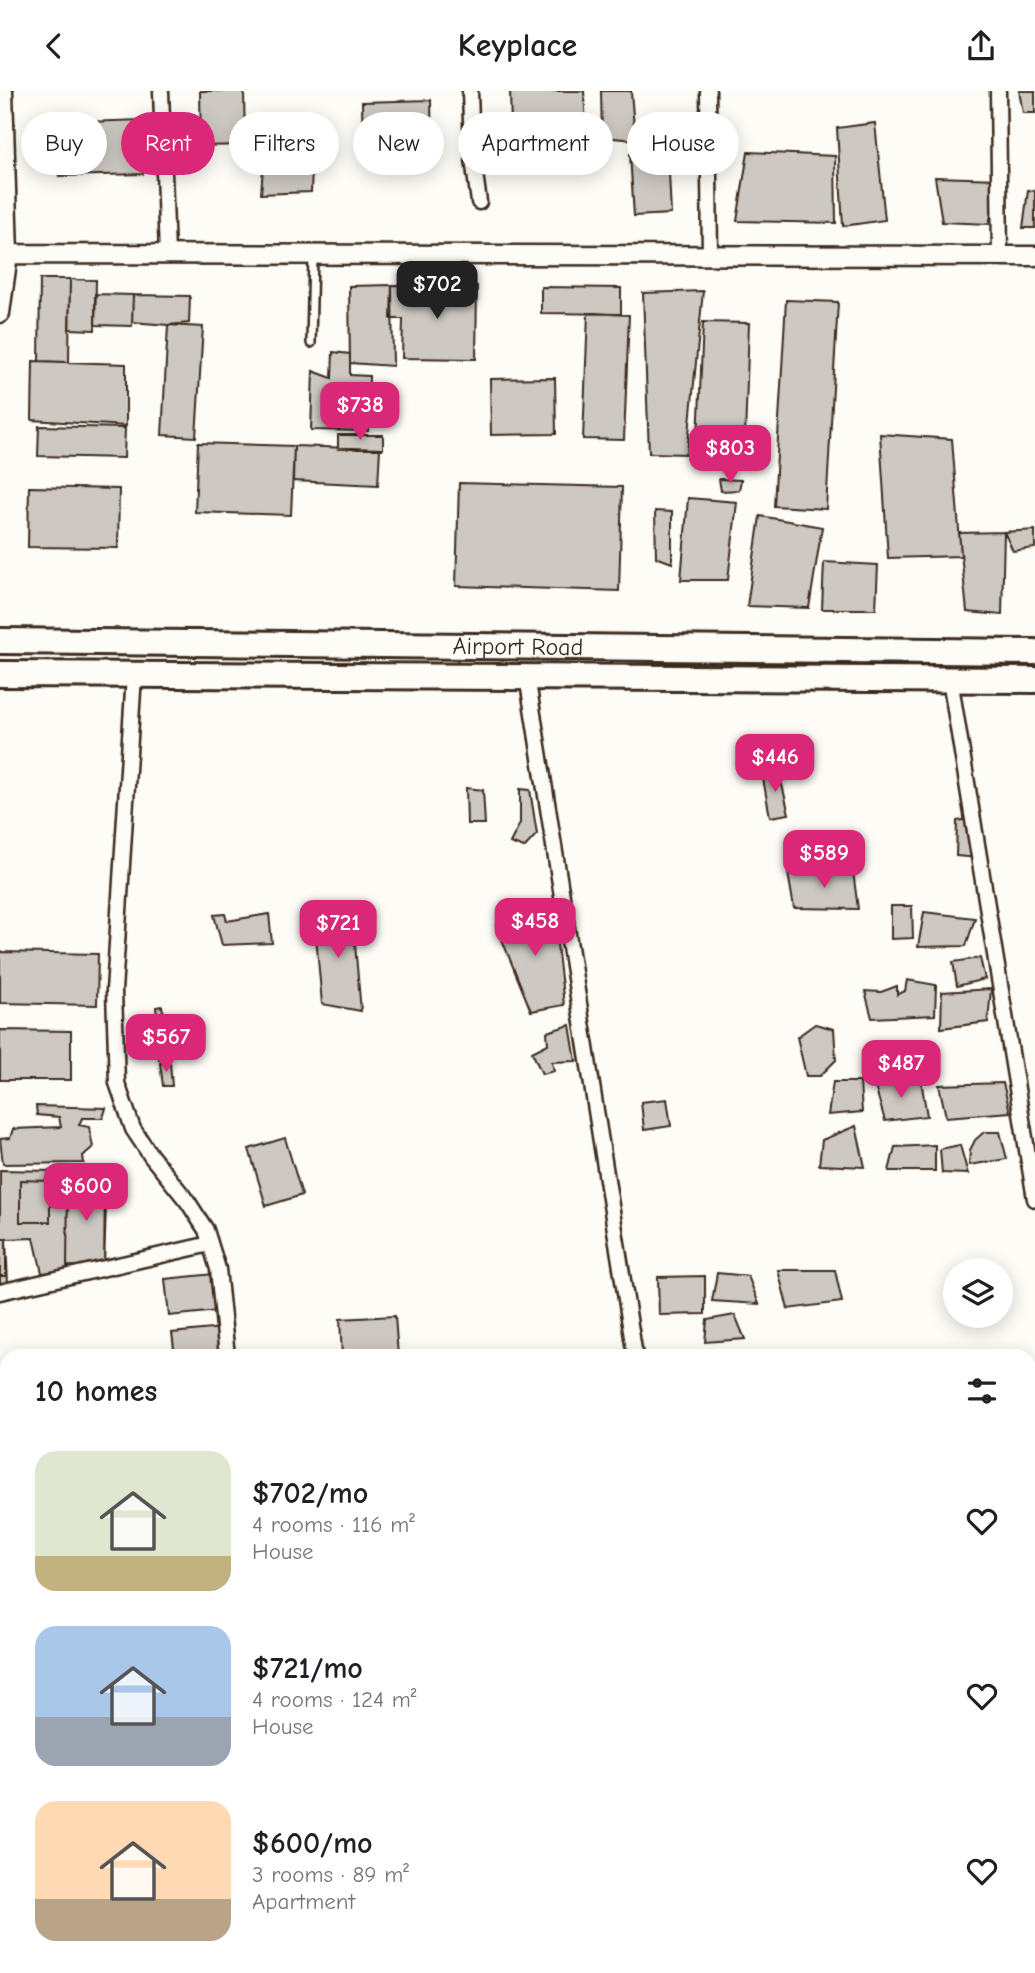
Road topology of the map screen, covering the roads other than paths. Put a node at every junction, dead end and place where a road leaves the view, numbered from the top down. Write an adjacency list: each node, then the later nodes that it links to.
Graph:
1 (3, 91): 7 (street)
2 (161, 91): 8 (street)
3 (470, 91): 6 (street)
4 (708, 91): 10 (street)
5 (998, 91): 11 (street)
6 (479, 202)
7 (4, 254): 8 (street); 13 (street)
8 (167, 254): 9 (street)
9 (313, 255): 10 (street); 14 (lane)
10 (710, 255): 11 (street)
11 (1000, 256): 12 (street)
12 (1035, 256)
13 (0, 313)
14 (312, 344)
15 (0, 641): 16 (highway, Airport Road)
16 (1035, 652)
17 (0, 674): 18 (highway, Airport Road)
18 (134, 675): 19 (highway, Airport Road); 23 (street)
19 (527, 676): 20 (highway, Airport Road); 26 (street)
20 (950, 679): 21 (highway, Airport Road); 22 (street)
21 (1035, 680)
22 (1035, 1199)
23 (210, 1244): 24 (street); 25 (street)
24 (0, 1292)
25 (226, 1349)
26 (634, 1349)

